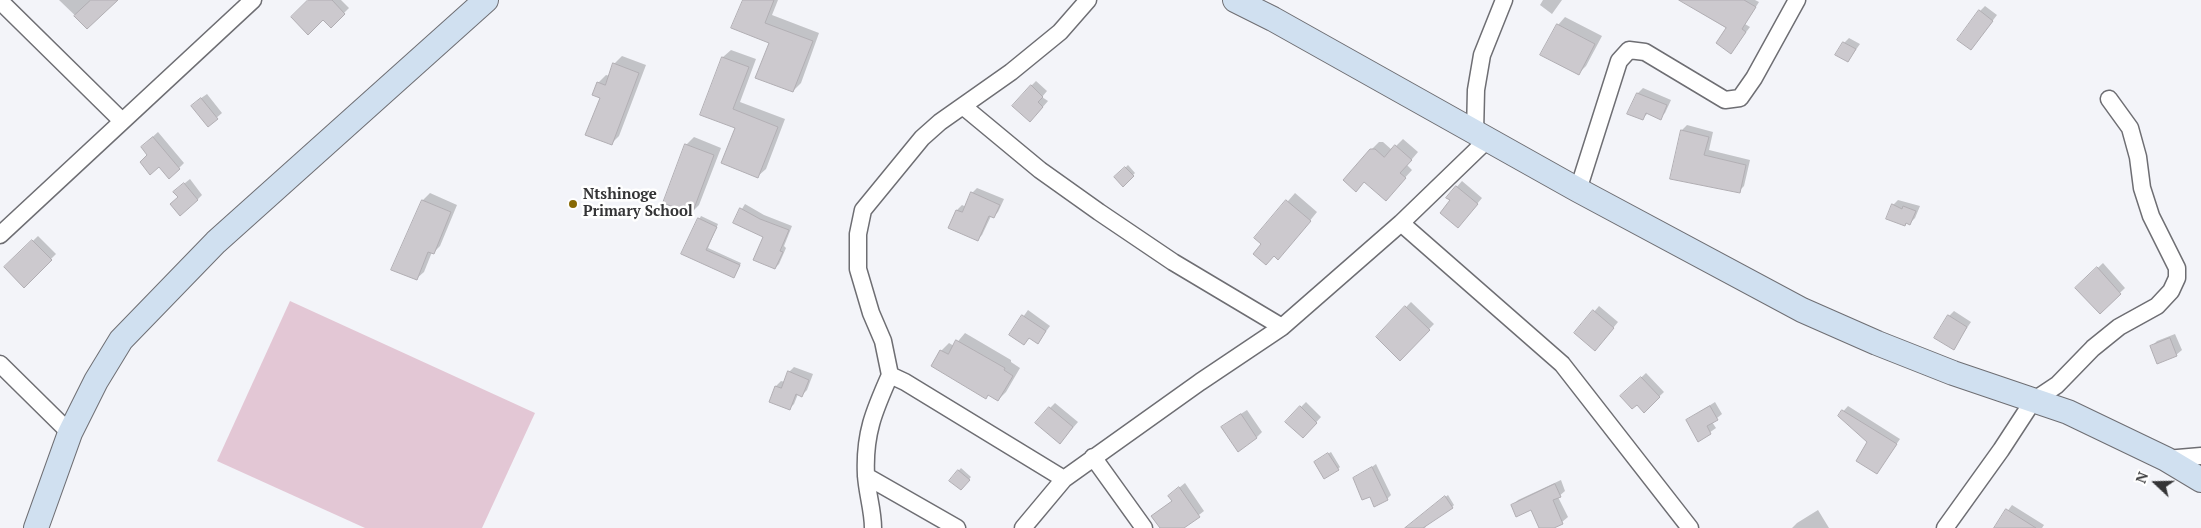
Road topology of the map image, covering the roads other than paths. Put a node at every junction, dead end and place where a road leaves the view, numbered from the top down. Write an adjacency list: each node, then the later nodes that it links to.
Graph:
1 (253, 0): 10 (street)
2 (486, 0): 19 (street)
3 (1088, 0): 9 (street)
4 (1235, 0): 11 (street)
5 (1504, 0): 11 (street)
6 (1797, 0): 12 (street)
7 (0, 1): 10 (street)
8 (2109, 99): 18 (street)
9 (964, 107): 15 (street); 17 (street)
10 (122, 121): 14 (street)
11 (1481, 136): 12 (street); 13 (street)
12 (1578, 190): 18 (street)
13 (1401, 223): 15 (street); 31 (street)
14 (0, 235)
15 (1282, 327): 21 (street)
16 (0, 364): 19 (street)
17 (890, 375): 23 (street); 24 (street)
18 (2033, 401): 22 (street); 32 (street)
19 (70, 433): 26 (street)
20 (2201, 456): 22 (street)
21 (1093, 457): 24 (street); 30 (street)
22 (2166, 459): 25 (street)
23 (866, 476): 27 (street); 28 (street)
24 (1064, 479): 29 (street)
25 (2201, 480)
26 (36, 528)
27 (874, 528)
28 (957, 528)
29 (1023, 528)
30 (1144, 528)
31 (1690, 528)
32 (1944, 528)

